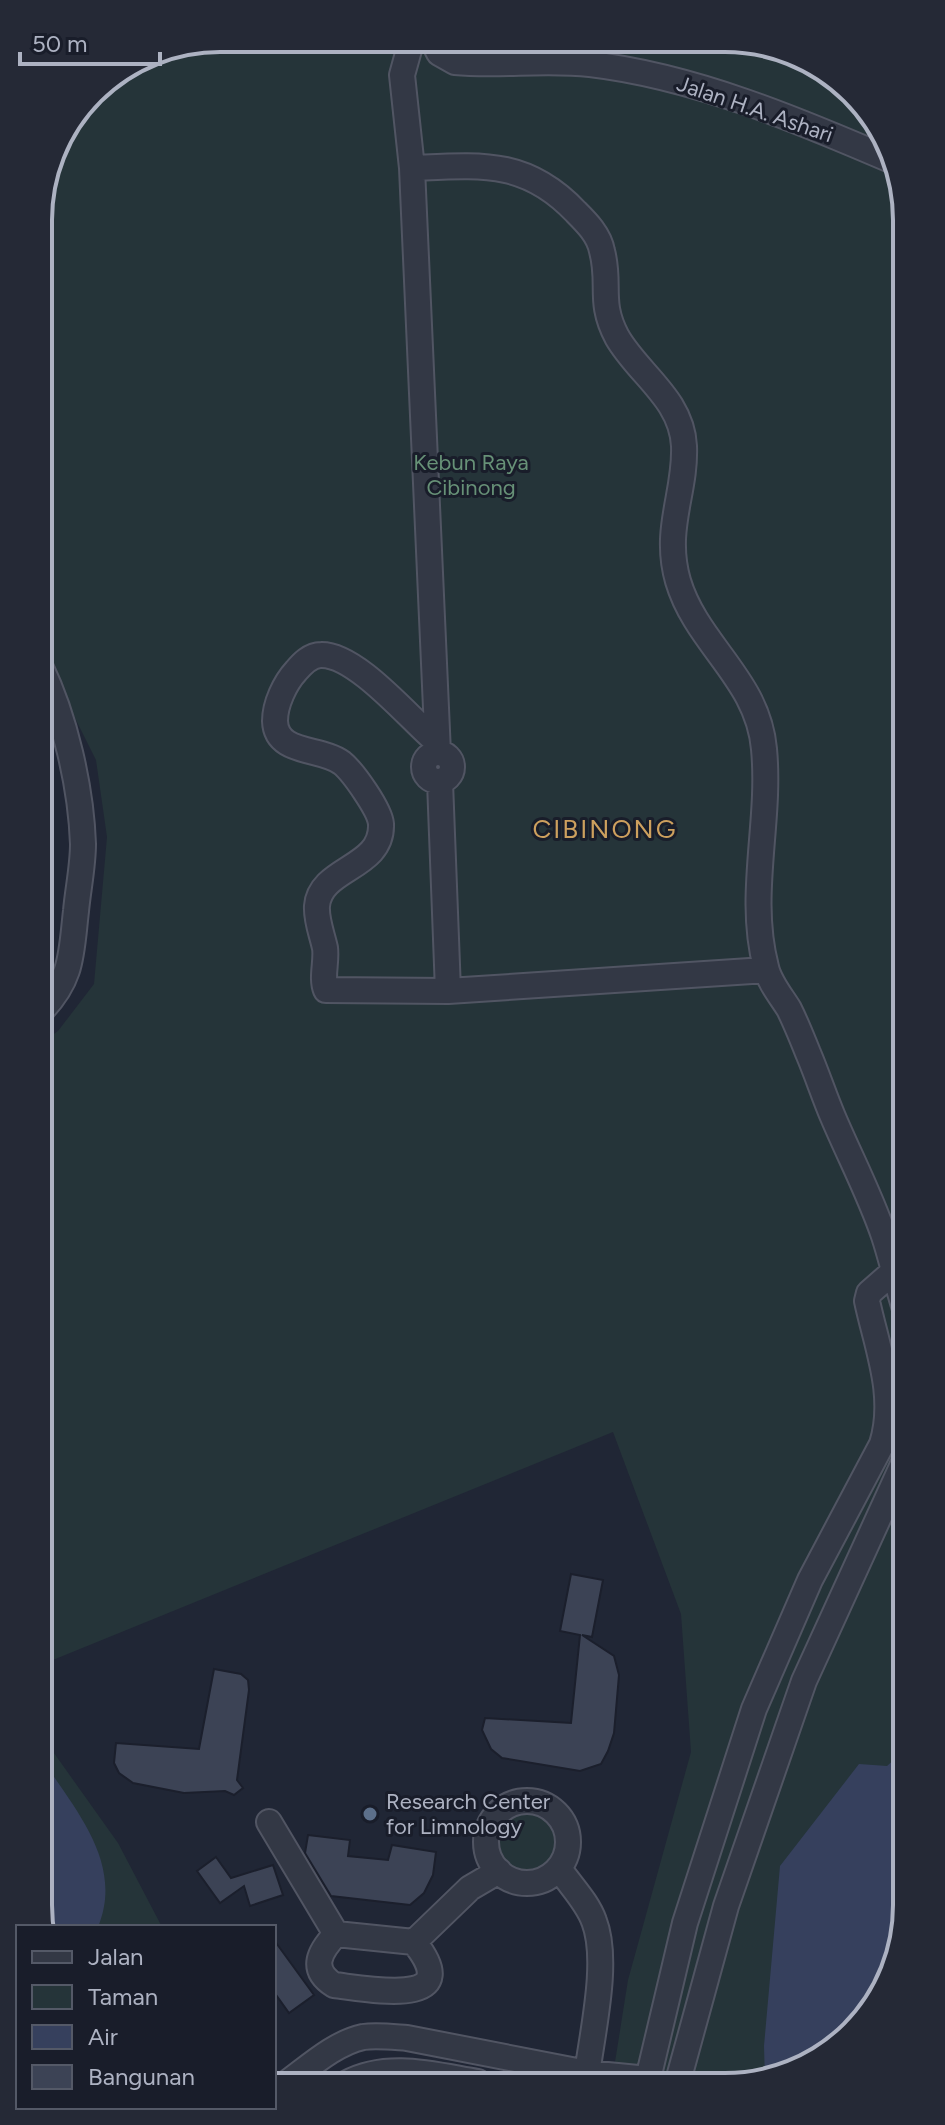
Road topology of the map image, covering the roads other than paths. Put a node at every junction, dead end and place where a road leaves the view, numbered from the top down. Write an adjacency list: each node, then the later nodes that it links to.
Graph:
1 (408, 52): 6 (street)
2 (438, 52): 5 (street, Jalan H.A. Ashari)
3 (616, 52): 4 (street, Jalan H.A. Ashari)
4 (868, 133)
5 (880, 156)
6 (412, 168): 8 (street); 9 (street)
7 (52, 698): 11 (street)
8 (437, 747): 10 (street); 10 (street)
9 (766, 970): 10 (street); 12 (street)
10 (448, 991)
11 (52, 1000)
12 (893, 1272): 28 (street)
13 (893, 1486): 29 (street)
14 (269, 1822): 17 (street)
15 (557, 1870): 16 (street); 16 (street); 27 (street)
16 (499, 1871): 18 (street)
17 (336, 1934): 18 (street); 18 (street)
18 (414, 1942)
19 (361, 2037): 20 (street); 23 (street); 26 (street)
20 (325, 2055): 21 (street); 22 (street)
21 (301, 2073)
22 (333, 2073)
23 (372, 2073)
24 (390, 2073): 25 (street)
25 (420, 2073)
26 (568, 2073)
27 (587, 2073)
28 (651, 2073)
29 (680, 2073)

